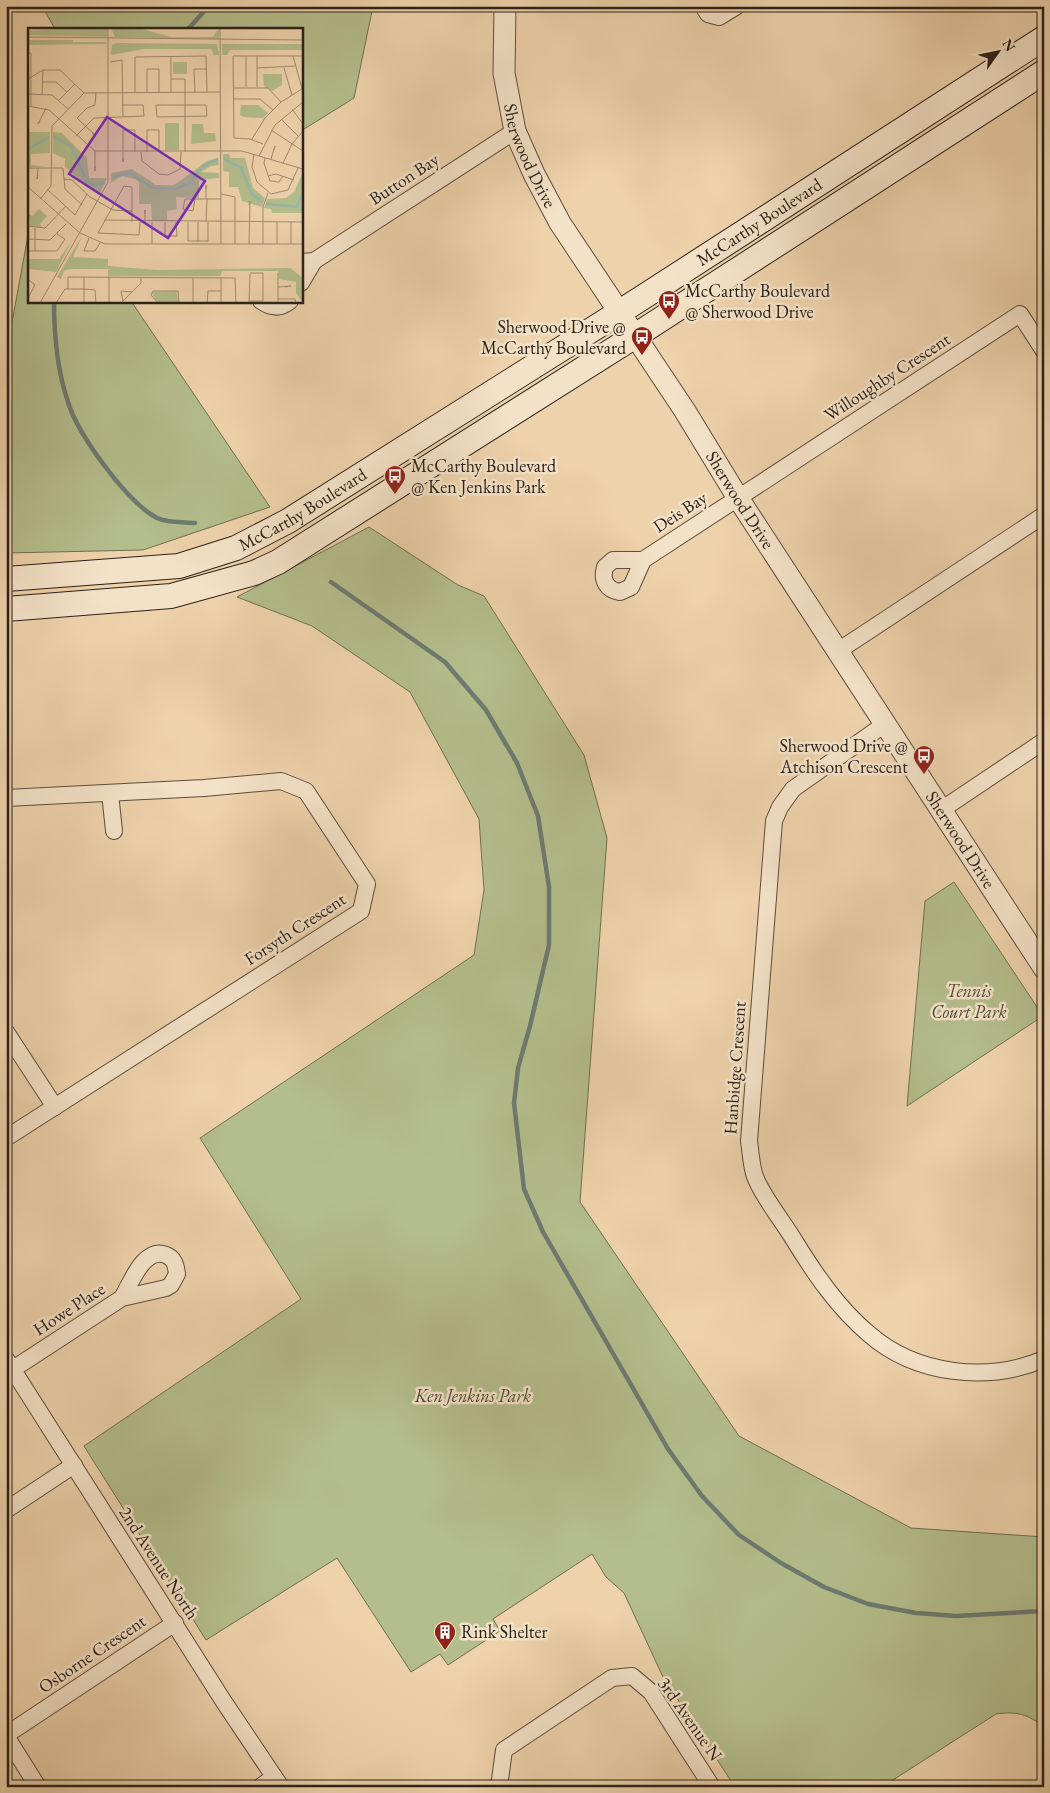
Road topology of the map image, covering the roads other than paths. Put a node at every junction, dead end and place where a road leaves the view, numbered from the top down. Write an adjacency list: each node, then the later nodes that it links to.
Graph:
1 (506, 6): 6 (street, Sherwood Drive)
2 (703, 6): 3 (street)
3 (737, 6)
4 (1044, 38): 11 (main road, McCarthy Boulevard)
5 (1044, 72): 12 (main road, McCarthy Boulevard)
6 (515, 132): 7 (street, Button Bay); 11 (street, Sherwood Drive)
7 (307, 261): 8 (street, Button Bay)
8 (302, 279)
9 (263, 302): 10 (street)
10 (287, 302)
11 (620, 312): 12 (street, Sherwood Drive); 17 (main road, McCarthy Boulevard)
12 (635, 336): 14 (street, Sherwood Drive); 18 (main road, McCarthy Boulevard)
13 (1044, 351): 14 (street, Willoughby Crescent)
14 (738, 498): 16 (street, Deis Bay); 19 (street, Sherwood Drive)
15 (1044, 515): 19 (street)
16 (643, 560)
17 (6, 579)
18 (6, 608)
19 (838, 651): 20 (street, Sherwood Drive)
20 (885, 724): 24 (street, Sherwood Drive); 31 (street, Hanbidge Crescent)
21 (1044, 741): 24 (street)
22 (110, 793): 23 (street, Forsyth Crescent); 25 (street); 28 (street, Forsyth Crescent)
23 (6, 798)
24 (941, 810): 26 (street, Sherwood Drive)
25 (114, 832)
26 (1043, 966)
27 (6, 1032): 28 (street)
28 (55, 1107): 29 (street, Forsyth Crescent)
29 (6, 1138)
30 (122, 1298): 32 (street, Howe Place)
31 (1044, 1359)
32 (10, 1364): 33 (street, 2nd Avenue North)
33 (74, 1465): 34 (street); 35 (street, 2nd Avenue North)
34 (6, 1510)
35 (175, 1624): 36 (street, Osborne Crescent); 37 (street, 2nd Avenue North)
36 (6, 1736): 38 (street, Osborne Crescent)
37 (278, 1782): 39 (street)
38 (38, 1787)
39 (260, 1787)
40 (499, 1787): 41 (street, 3rd Avenue N)
41 (712, 1787)

